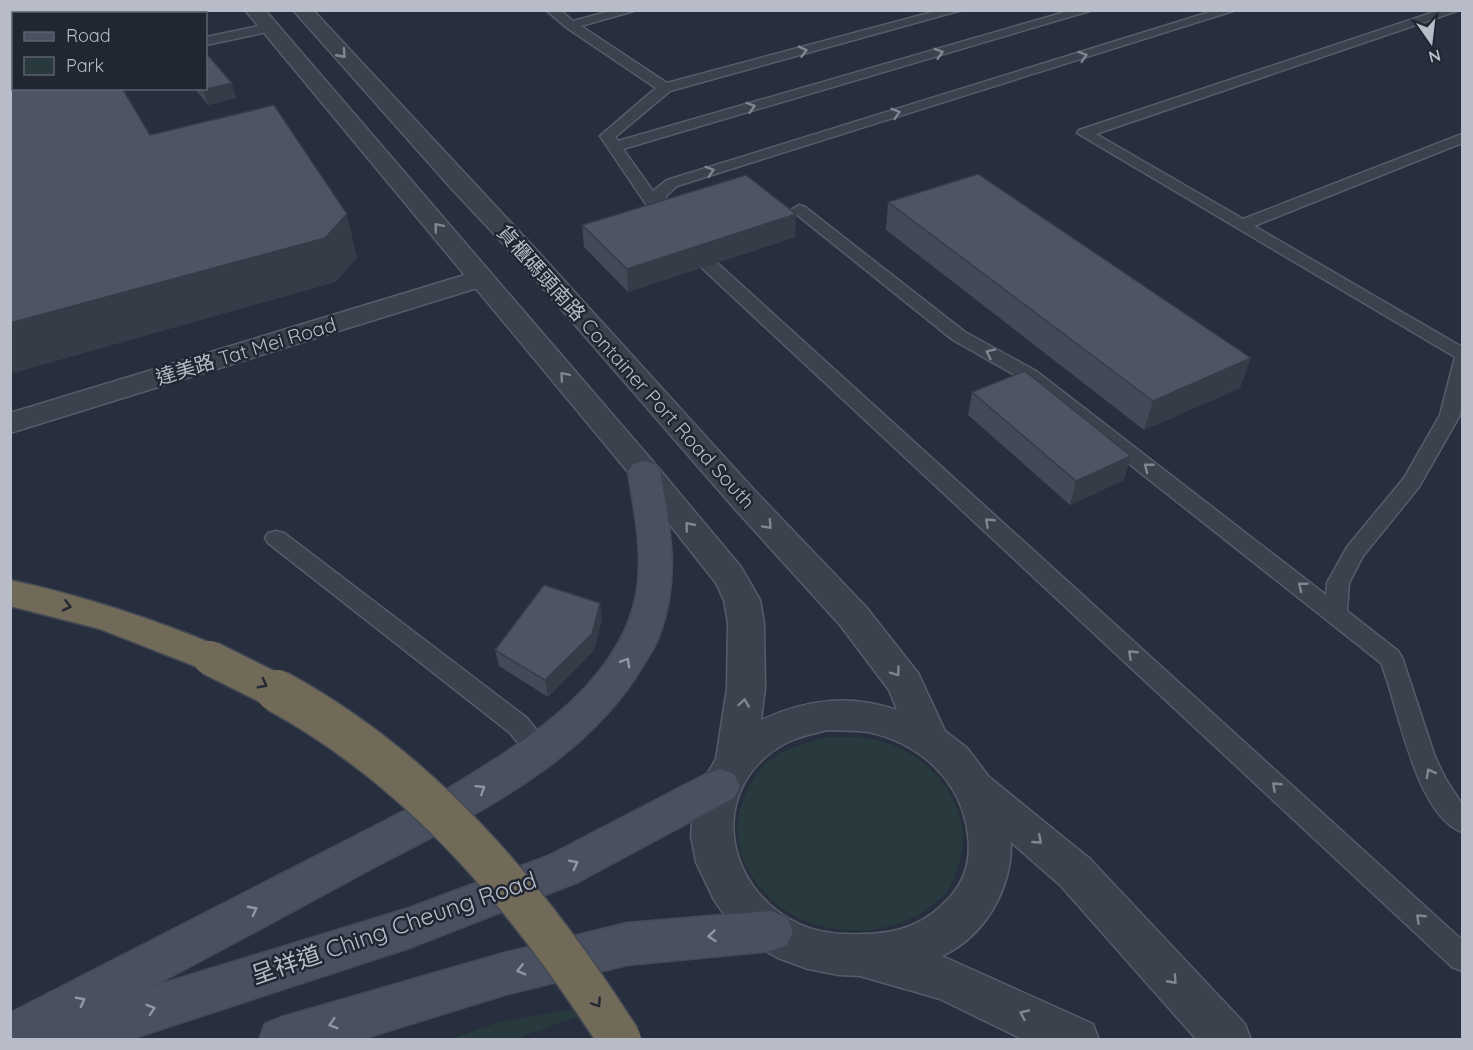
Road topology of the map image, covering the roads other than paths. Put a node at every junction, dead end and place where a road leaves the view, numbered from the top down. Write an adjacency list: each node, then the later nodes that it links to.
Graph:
1 (302, 10): 25 (street, 貨櫃碼頭南路 Container Port Road South, one-way to 25)
2 (552, 10): 9 (lane)
3 (632, 10): 9 (lane)
4 (956, 10): 11 (lane, one-way to 4)
5 (1088, 10): 13 (lane, one-way to 5)
6 (1230, 10): 13 (lane, one-way to 6)
7 (1454, 10): 15 (lane)
8 (261, 19): 10 (lane); 17 (street, one-way to 8)
9 (571, 25): 11 (lane)
10 (207, 41)
11 (665, 88): 13 (lane)
12 (1462, 138): 15 (lane)
13 (614, 147)
14 (799, 210): 24 (lane, one-way to 14)
15 (1242, 225): 18 (lane)
16 (709, 265): 32 (lane, one-way to 16)
17 (481, 278): 20 (street, 達美路 Tat Mei Road); 21 (street, one-way to 17)
18 (1462, 354)
19 (1462, 360): 24 (lane)
20 (10, 423)
21 (644, 471): 26 (main road, one-way to 21); 27 (street, one-way to 21)
22 (276, 538): 26 (lane)
23 (10, 593): 36 (highway, one-way to 36, bridge)
24 (1336, 613): 29 (lane, one-way to 24)
25 (929, 739): 27 (street); 28 (street)
26 (540, 750): 33 (main road, one-way to 26)
27 (728, 773): 30 (street); 34 (main road, 呈祥道 Ching Cheung Road, one-way to 27)
28 (977, 788): 31 (street); 38 (street, one-way to 38)
29 (1462, 821)
30 (771, 931): 31 (street); 35 (main road, one-way to 35)
31 (860, 957): 37 (street, one-way to 31)
32 (1462, 958)
33 (10, 1038)
34 (56, 1040)
35 (282, 1040)
36 (620, 1040)
37 (1076, 1040)
38 (1228, 1040)

